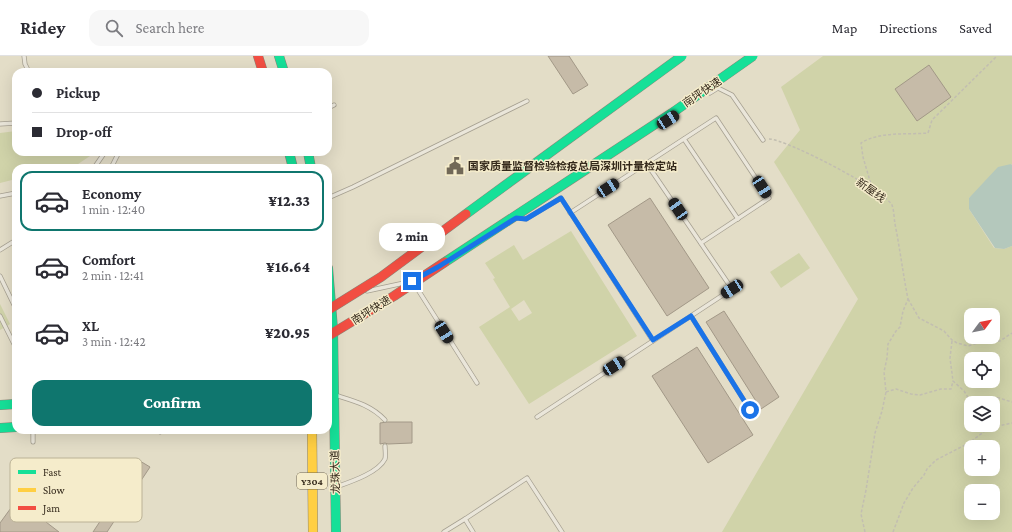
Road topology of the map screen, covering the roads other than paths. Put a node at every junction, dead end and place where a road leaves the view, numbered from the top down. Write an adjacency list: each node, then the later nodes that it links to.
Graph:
1 (24, 56): 6 (lane)
2 (258, 56): 7 (main road)
3 (279, 56): 8 (main road)
4 (682, 56): 30 (main road, 南坪快速, bridge)
5 (753, 56): 34 (main road, 南坪快速, bridge)
6 (27, 68)
7 (262, 68)
8 (283, 68)
9 (705, 96): 15 (lane)
10 (528, 101): 19 (lane)
11 (692, 105): 21 (lane)
12 (12, 123): 13 (lane)
13 (0, 124)
14 (684, 139): 16 (lane); 22 (lane); 22 (lane)
15 (763, 140)
16 (647, 164): 20 (lane); 24 (lane)
17 (12, 194): 18 (lane)
18 (0, 196)
19 (332, 196)
20 (570, 213): 21 (lane); 36 (lane)
21 (516, 218): 27 (lane)
22 (738, 219): 24 (lane)
23 (12, 242): 25 (lane)
24 (701, 243): 33 (lane)
25 (0, 250)
26 (0, 276): 29 (lane)
27 (412, 281): 28 (lane); 37 (lane)
28 (332, 298)
29 (12, 301)
30 (332, 308)
31 (332, 314): 38 (main road, 龙珠大道)
32 (0, 316): 35 (lane)
33 (691, 316): 36 (lane); 41 (lane)
34 (332, 334)
35 (12, 340)
36 (653, 340): 42 (lane)
37 (477, 383)
38 (333, 395): 43 (lane); 50 (main road, 龙珠大道)
39 (12, 404): 40 (main road)
40 (0, 405)
41 (750, 410)
42 (537, 417)
43 (385, 420)
44 (12, 427): 45 (main road)
45 (0, 428)
46 (33, 434): 48 (lane)
47 (312, 434): 52 (main road, 龙珠大道 / Y304)
48 (33, 442)
49 (386, 446): 50 (lane)
50 (335, 487): 53 (main road, 龙珠大道)
51 (465, 519): 54 (lane); 55 (lane); 56 (lane)
52 (313, 532)
53 (336, 532)
54 (444, 532)
55 (473, 532)
56 (562, 532)

